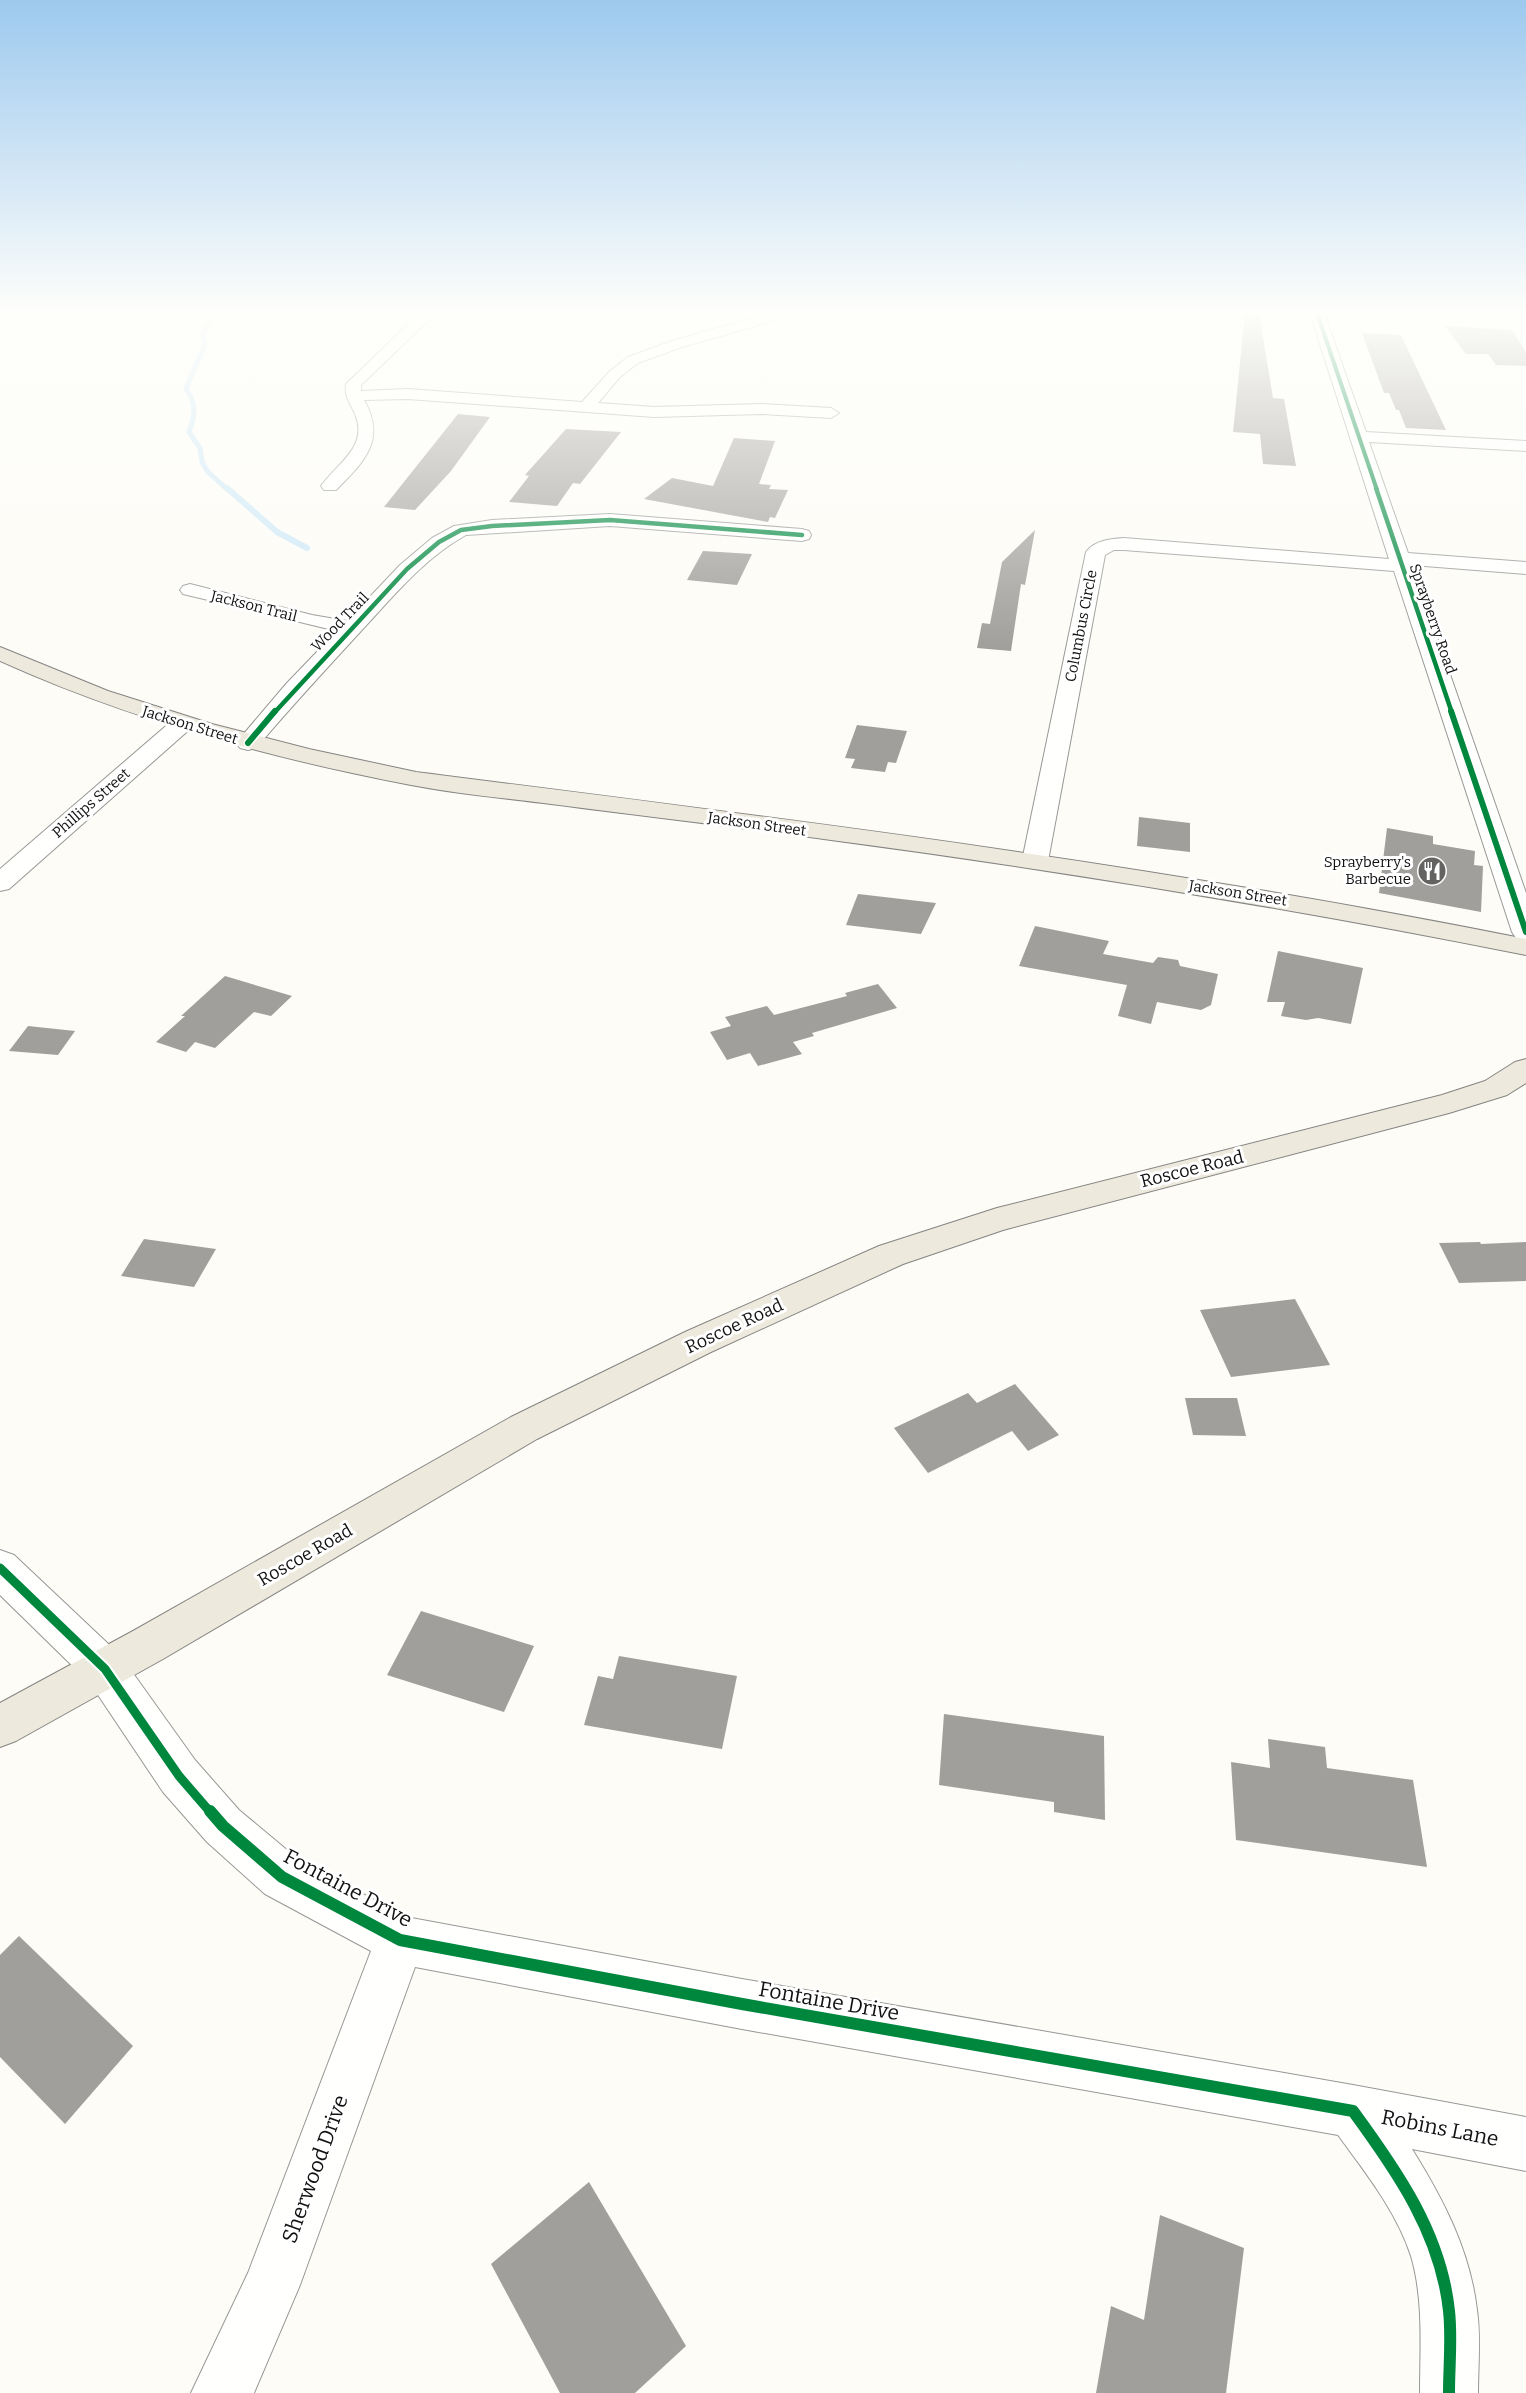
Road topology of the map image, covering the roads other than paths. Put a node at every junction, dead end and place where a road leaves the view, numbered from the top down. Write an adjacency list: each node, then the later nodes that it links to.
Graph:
1 (366, 425): 5 (street)
2 (1355, 425): 3 (street, Sprayberry Road)
3 (1360, 438): 4 (street); 7 (street, Sprayberry Road)
4 (1526, 446)
5 (330, 486)
6 (802, 535): 10 (street, Wood Trail)
7 (1400, 562): 8 (street); 14 (street, Columbus Circle); 16 (street, Sprayberry Road)
8 (1526, 568)
9 (190, 590): 10 (street, Jackson Trail)
10 (353, 628): 13 (street, Wood Trail)
11 (0, 653): 12 (main road, Jackson Street)
12 (182, 724): 13 (main road, Jackson Street); 15 (street, Phillips Street)
13 (248, 743): 14 (main road, Jackson Street)
14 (1035, 861): 17 (main road, Jackson Street)
15 (0, 883)
16 (1526, 932)
17 (1526, 947)
18 (1526, 1069): 20 (main road, Roscoe Road)
19 (0, 1568): 20 (street)
20 (105, 1669): 21 (main road, Roscoe Road); 22 (street, Fontaine Drive)
21 (0, 1726)
22 (400, 1940): 23 (street, Fontaine Drive); 25 (street, Sherwood Drive)
23 (1353, 2111): 24 (street, Robins Lane); 26 (street)
24 (1526, 2144)
25 (220, 2393)
26 (1449, 2393)

